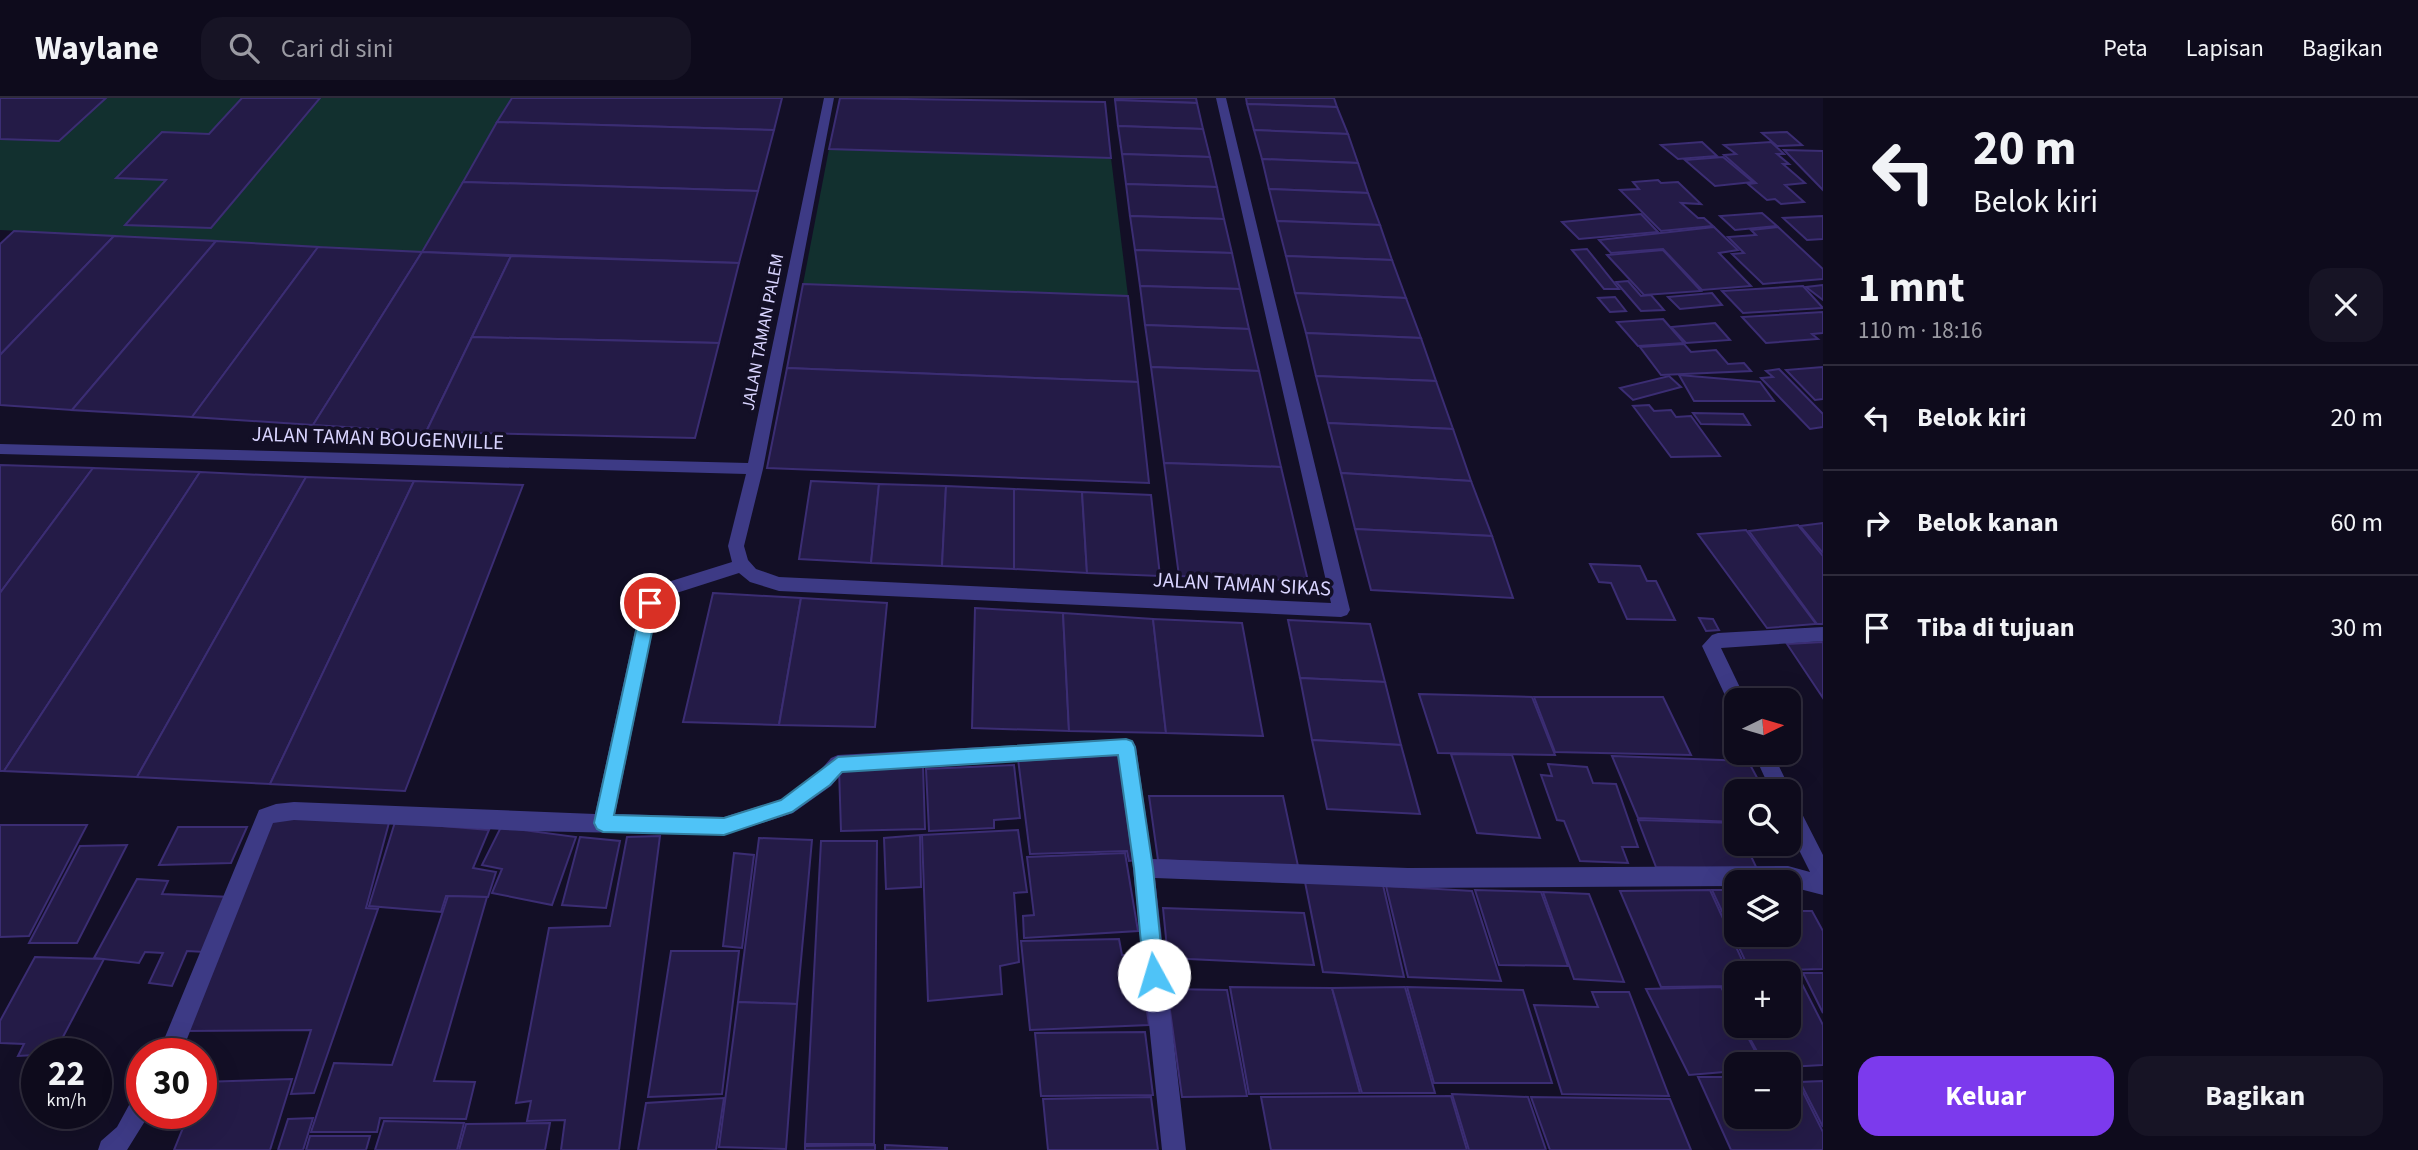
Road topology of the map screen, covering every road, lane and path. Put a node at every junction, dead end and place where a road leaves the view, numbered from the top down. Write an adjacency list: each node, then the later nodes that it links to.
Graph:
1 (829, 98): 4 (street, JALAN TAMAN PALEM)
2 (1221, 98): 5 (street, JALAN TAMAN SIKAS)
3 (0, 449): 4 (street, JALAN TAMAN BOUGENVILLE)
4 (755, 469): 5 (street, JALAN TAMAN PALEM)
5 (744, 568): 8 (street)
6 (1823, 634): 7 (street)
7 (1731, 688)
8 (603, 823): 10 (street); 13 (street)
9 (1801, 832): 11 (street)
10 (1143, 868): 12 (street); 16 (street)
11 (1823, 877)
12 (1823, 885)
13 (176, 1038)
14 (128, 1129): 15 (street)
15 (110, 1150)
16 (1174, 1150)

